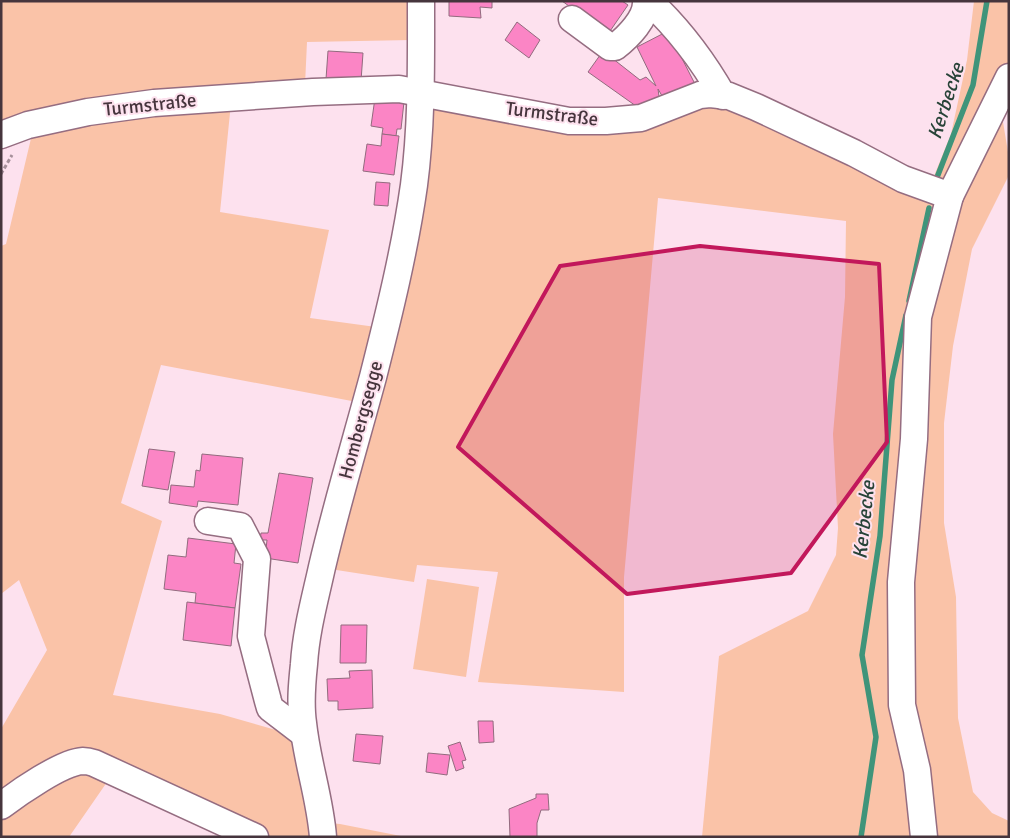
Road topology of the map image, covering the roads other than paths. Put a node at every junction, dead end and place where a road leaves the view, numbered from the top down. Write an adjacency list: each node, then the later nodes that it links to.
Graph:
1 (421, 1): 5 (street, Hombergsegge)
2 (647, 1): 3 (street); 6 (street)
3 (572, 19)
4 (1009, 77): 8 (street)
5 (422, 93): 6 (street, Turmstraße); 7 (street, Turmstraße); 10 (street, Hombergsegge)
6 (722, 96): 8 (street, Turmstraße)
7 (1, 135)
8 (950, 196): 14 (street)
9 (208, 520): 10 (street)
10 (304, 734): 13 (street, Hombergsegge)
11 (1, 806): 12 (street)
12 (255, 837)
13 (323, 837)
14 (924, 837)

